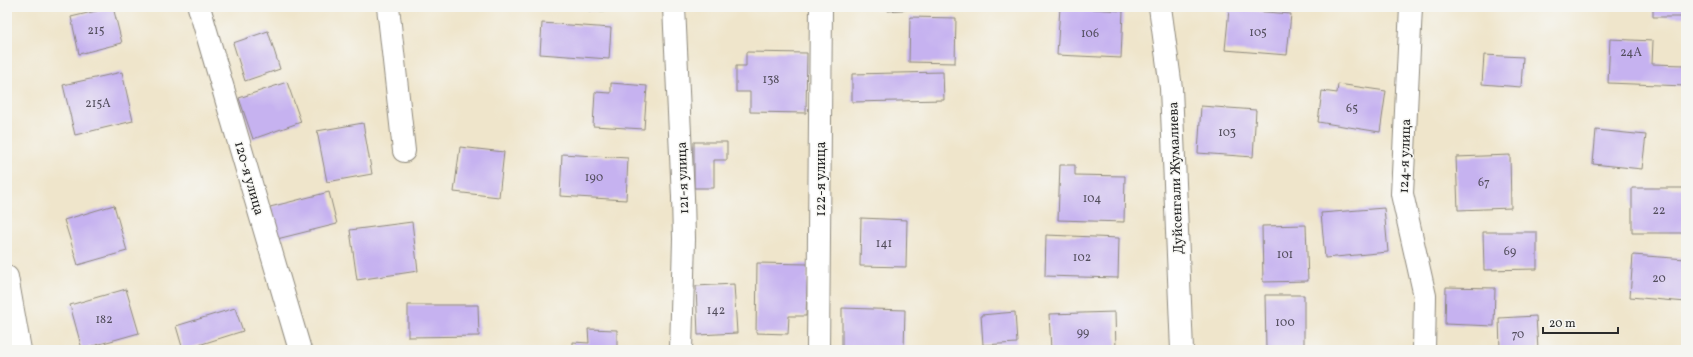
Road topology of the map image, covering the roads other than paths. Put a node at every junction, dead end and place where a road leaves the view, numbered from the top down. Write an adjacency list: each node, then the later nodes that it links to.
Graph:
1 (199, 7): 10 (street, 120-я улица)
2 (388, 7): 7 (street)
3 (674, 7): 11 (street, 121-я улица)
4 (821, 7): 12 (street, 122-я улица)
5 (1160, 7): 13 (street, Дуйсенгали Жумалиева)
6 (1411, 7): 14 (street, 124-я улица)
7 (404, 151)
8 (7, 277): 9 (street)
9 (20, 350)
10 (300, 350)
11 (681, 350)
12 (818, 350)
13 (1182, 350)
14 (1424, 350)

